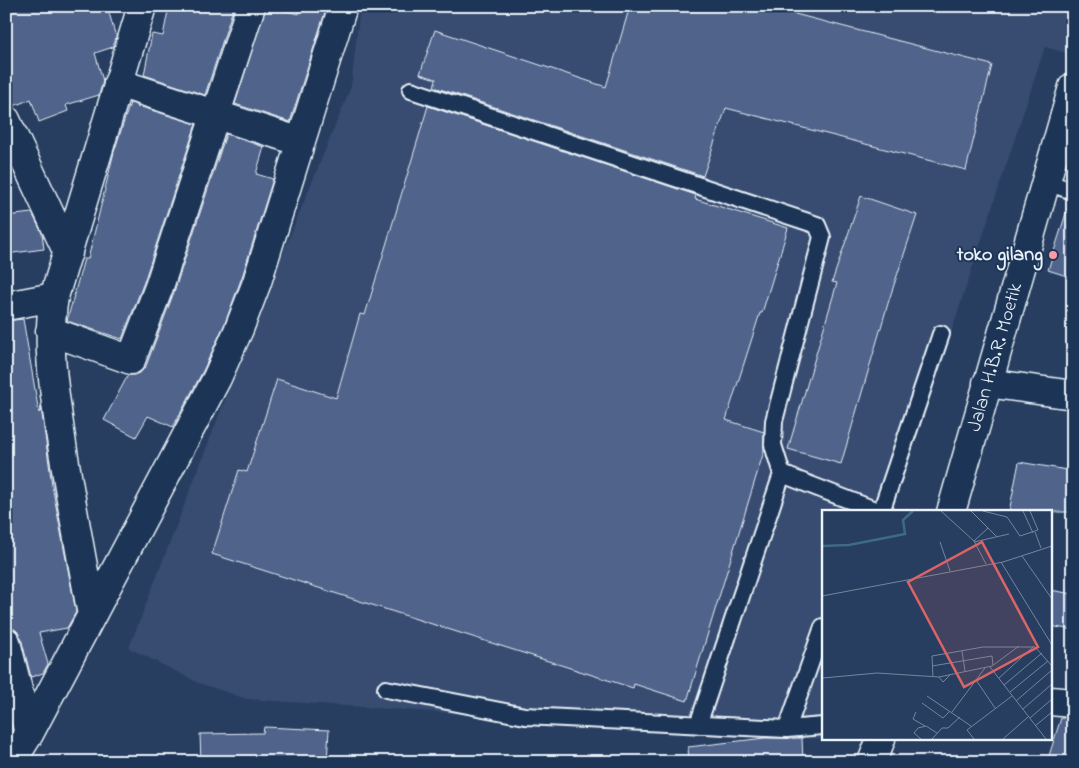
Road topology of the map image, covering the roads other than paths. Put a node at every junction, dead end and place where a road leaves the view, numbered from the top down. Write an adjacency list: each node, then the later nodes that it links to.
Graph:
1 (142, 6): 4 (street)
2 (251, 6): 7 (street)
3 (343, 6): 9 (street)
4 (118, 83): 7 (street); 12 (street)
5 (1073, 87): 10 (street, Jalan H.B.R. Moetik)
6 (411, 90): 19 (lane)
7 (216, 115): 9 (street); 15 (street)
8 (7, 126): 12 (street)
9 (301, 142): 22 (street)
10 (1045, 182): 11 (lane); 17 (street, Jalan H.B.R. Moetik)
11 (1073, 191)
12 (68, 253): 13 (street)
13 (54, 297): 14 (street); 15 (street)
14 (6, 306)
15 (50, 330): 22 (street)
16 (941, 334): 20 (lane)
17 (987, 384): 18 (street); 21 (street, Jalan H.B.R. Moetik)
18 (1073, 395)
19 (782, 474): 20 (lane); 28 (lane)
20 (872, 510)
21 (952, 510)
22 (92, 615): 31 (street)
23 (822, 630): 30 (lane)
24 (6, 642): 31 (street)
25 (386, 689): 28 (lane)
26 (1052, 701): 27 (street)
27 (1073, 702)
28 (698, 725): 30 (lane)
29 (822, 726): 30 (lane)
30 (787, 729)
31 (29, 734): 33 (street)
32 (881, 740): 34 (street)
33 (6, 757)
34 (872, 762)

